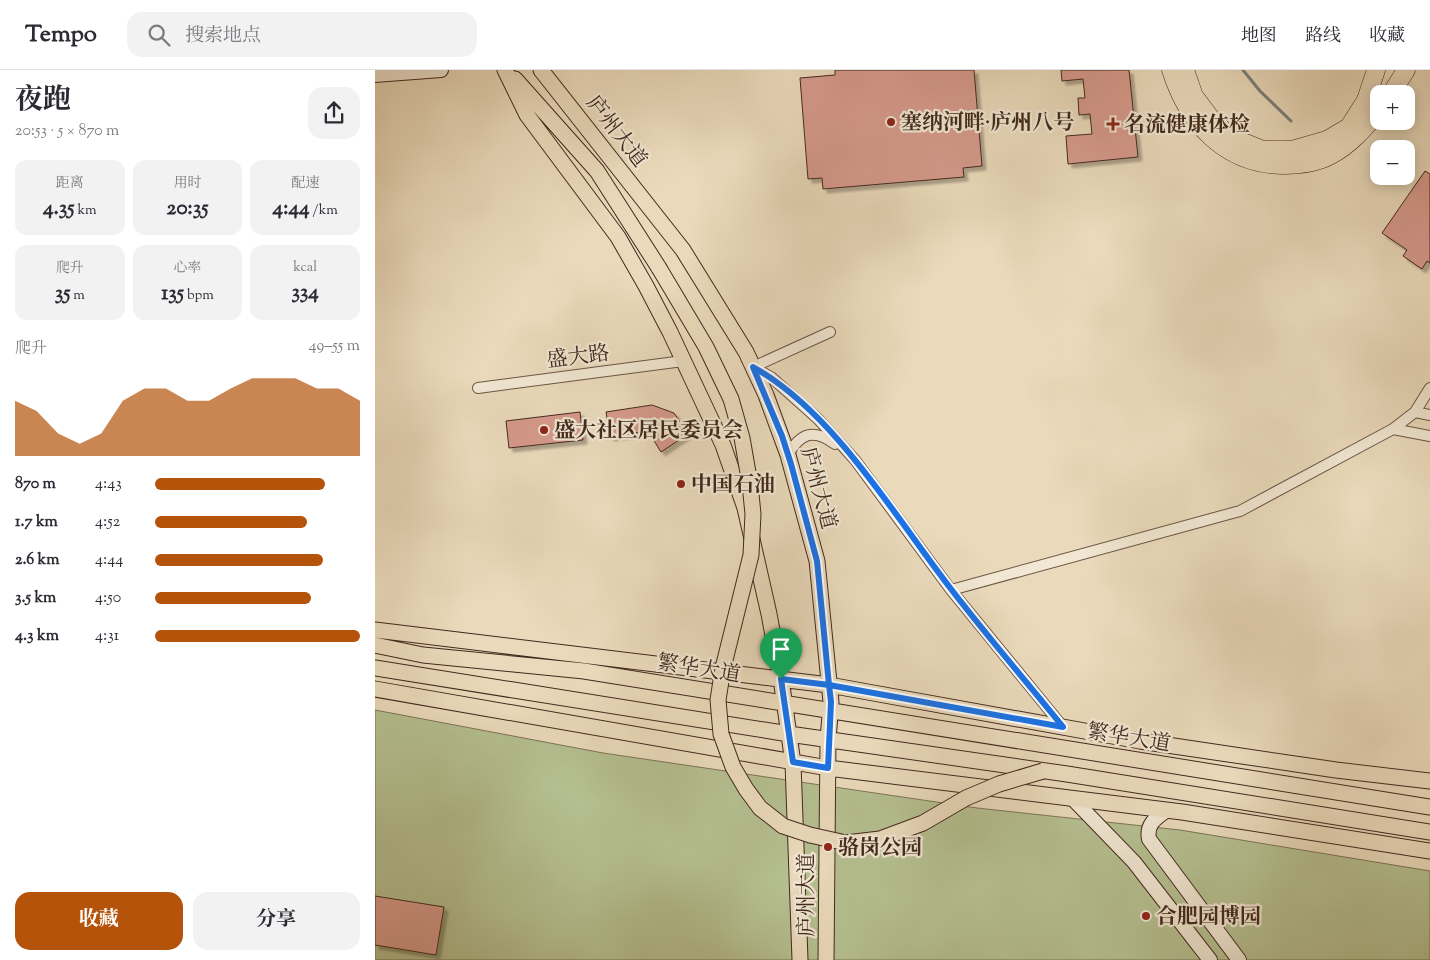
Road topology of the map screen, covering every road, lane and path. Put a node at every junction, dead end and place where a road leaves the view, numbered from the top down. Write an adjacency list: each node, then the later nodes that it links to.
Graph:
1 (441, 70): 8 (street)
2 (506, 70): 12 (main road, 庐州大道); 37 (main road, bridge)
3 (541, 70): 13 (main road, 庐州大道)
4 (1171, 70): 10 (highway)
5 (1185, 70): 6 (highway)
6 (1376, 70)
7 (1406, 70): 9 (highway)
8 (375, 75)
9 (1397, 85)
10 (1370, 122)
11 (830, 332): 13 (street)
12 (683, 361): 14 (street, 盛大路); 26 (main road, 庐州大道)
13 (753, 367): 20 (main road, 庐州大道); 21 (street)
14 (478, 388)
15 (1430, 388): 16 (street)
16 (1415, 412): 17 (street); 18 (street)
17 (1430, 415)
18 (1393, 429): 19 (street); 22 (street)
19 (1430, 436)
20 (789, 455): 21 (street); 27 (main road, 庐州大道)
21 (855, 460): 22 (street, 庐州大道)
22 (951, 590): 31 (street, 庐州大道)
23 (375, 630): 26 (main road)
24 (375, 645): 29 (main road, 繁华大道)
25 (375, 668): 32 (main road)
26 (781, 679): 27 (main road); 29 (main road, 庐州大道)
27 (829, 685): 30 (main road, 庐州大道); 31 (main road)
28 (375, 689): 34 (main road)
29 (785, 704): 30 (main road, 繁华大道); 32 (main road, 庐州大道)
30 (830, 711): 33 (main road, 庐州大道); 41 (main road, 繁华大道)
31 (1063, 727): 36 (main road)
32 (789, 734): 33 (main road); 34 (main road, 庐州大道)
33 (828, 740): 35 (main road, 庐州大道); 37 (main road)
34 (793, 762): 35 (main road); 47 (main road, 庐州大道)
35 (828, 768): 40 (main road); 48 (main road, 庐州大道)
36 (1336, 770): 38 (main road); 39 (main road)
37 (1043, 771): 43 (main road)
38 (1430, 781)
39 (1430, 790)
40 (1073, 799): 42 (main road); 49 (street)
41 (1430, 808)
42 (1167, 810): 46 (main road); 50 (street)
43 (1404, 828): 44 (main road); 45 (main road)
44 (1430, 832)
45 (1430, 839)
46 (1430, 852)
47 (800, 960)
48 (827, 960)
49 (1210, 960)
50 (1239, 960)

